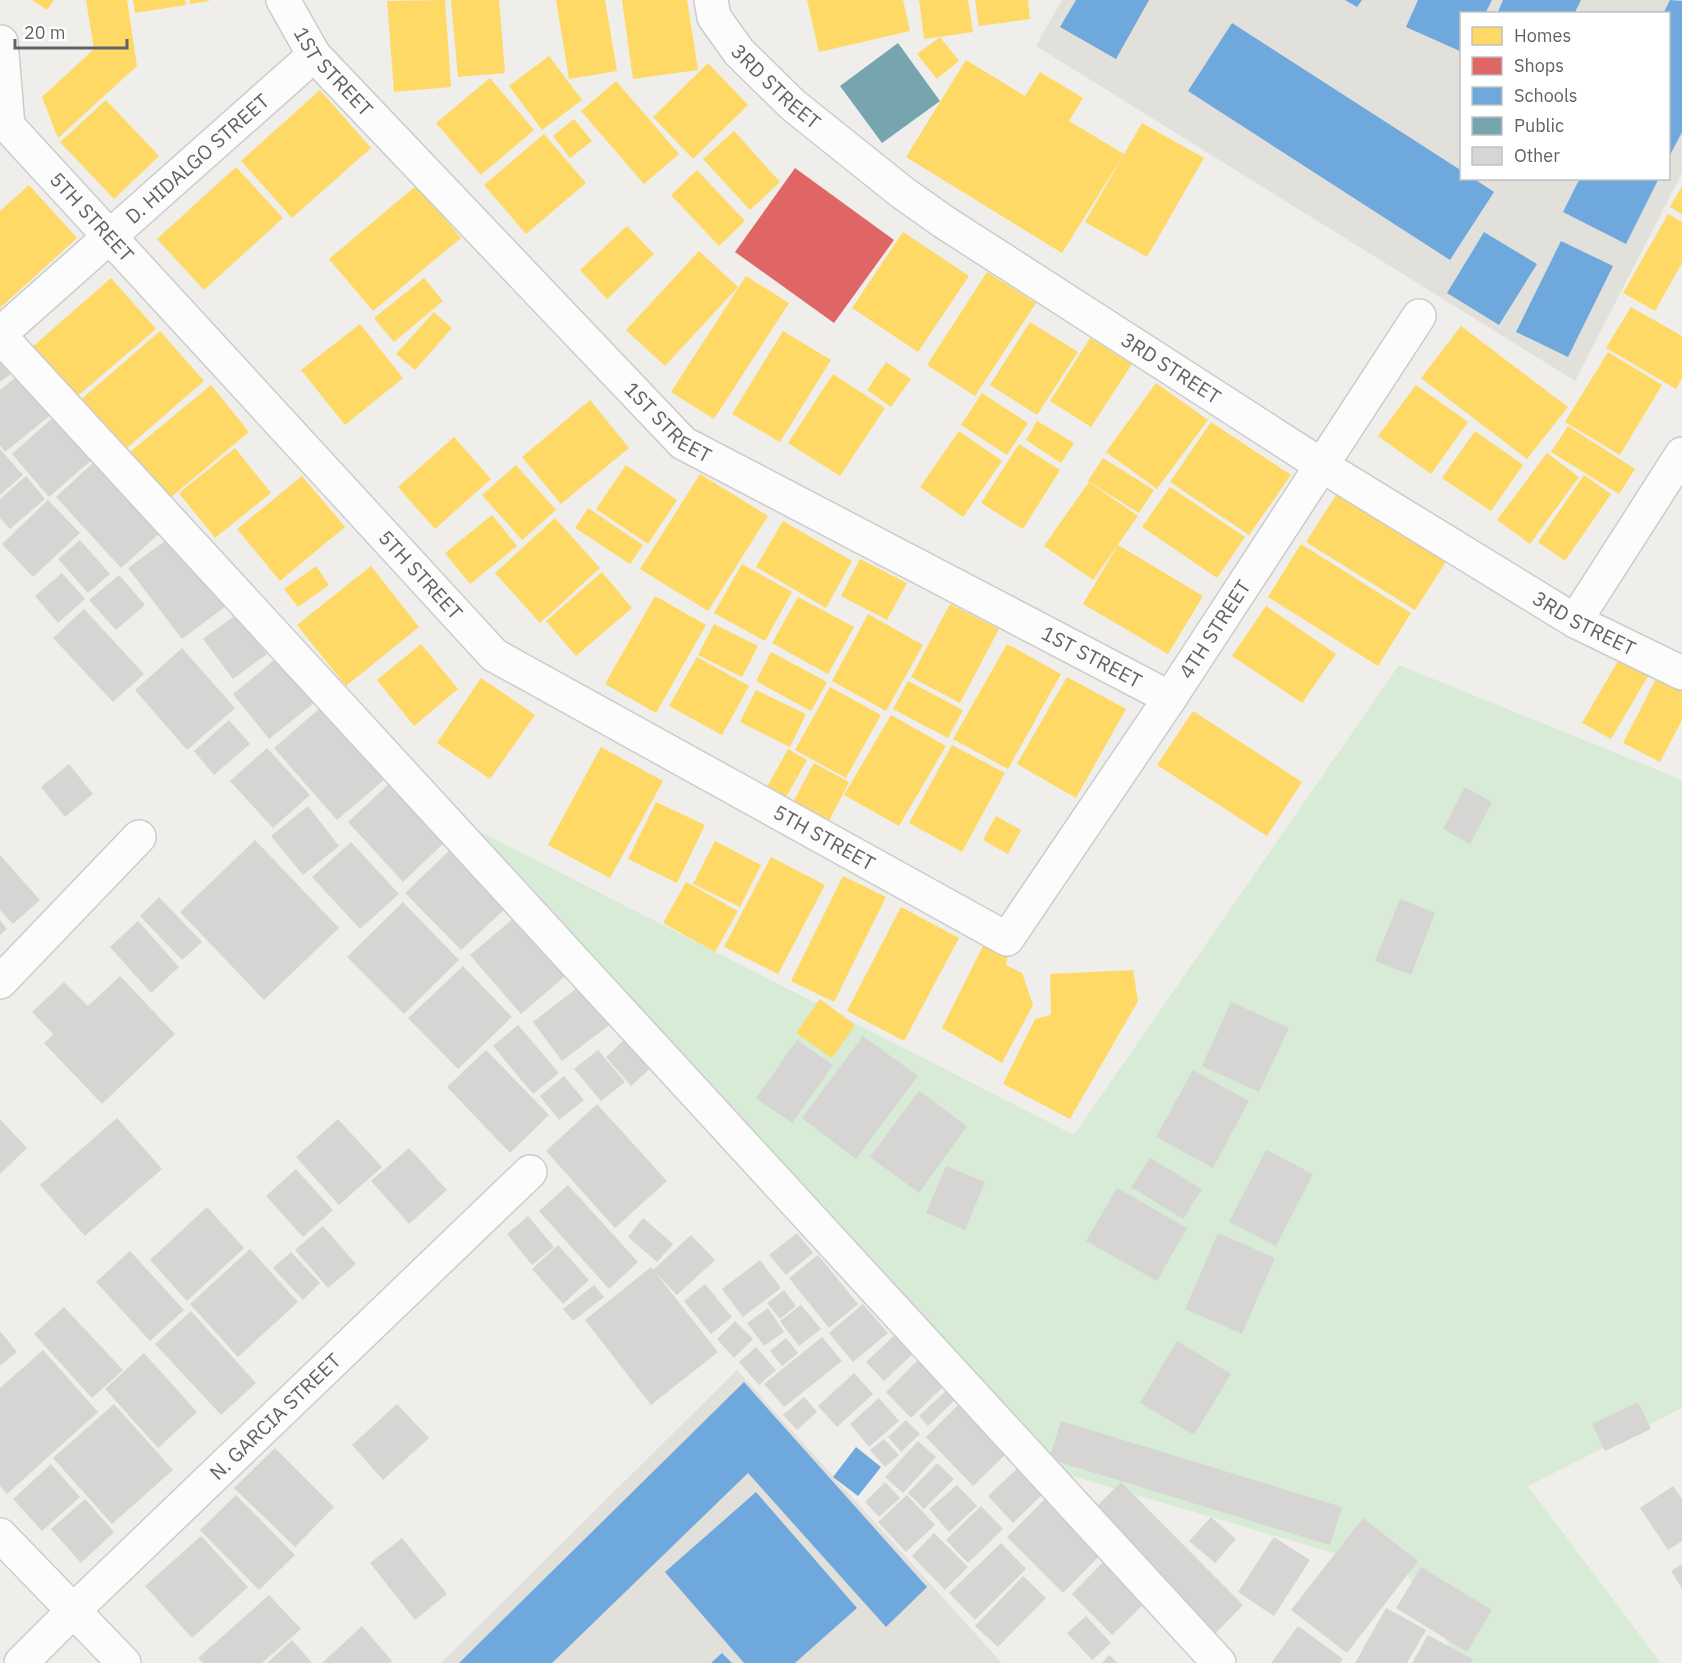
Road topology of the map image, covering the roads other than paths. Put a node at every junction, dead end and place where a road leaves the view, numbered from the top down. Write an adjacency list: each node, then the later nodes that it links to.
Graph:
1 (283, 0): 4 (street, 1ST STREET)
2 (711, 0): 9 (street, 3RD STREET)
3 (1, 42): 5 (street, 5TH STREET)
4 (314, 55): 5 (street, D. HIDALGO STREET); 12 (street, 1ST STREET)
5 (111, 236): 7 (street, D. HIDALGO STREET); 14 (street, 5TH STREET)
6 (1419, 316): 9 (street, 4TH STREET)
7 (0, 335): 21 (street)
8 (1682, 454): 10 (street)
9 (1321, 465): 10 (street, 3RD STREET); 12 (street, 4TH STREET)
10 (1575, 621): 11 (street, 3RD STREET)
11 (1682, 673)
12 (1170, 698): 14 (street, 4TH STREET)
13 (139, 837): 15 (street)
14 (1007, 939)
15 (0, 982)
16 (530, 1172): 18 (street, N. GARCIA STREET)
17 (0, 1535): 18 (street)
18 (74, 1610): 19 (street, N. GARCIA STREET); 20 (street)
19 (21, 1663)
20 (124, 1663)
21 (1219, 1663)

